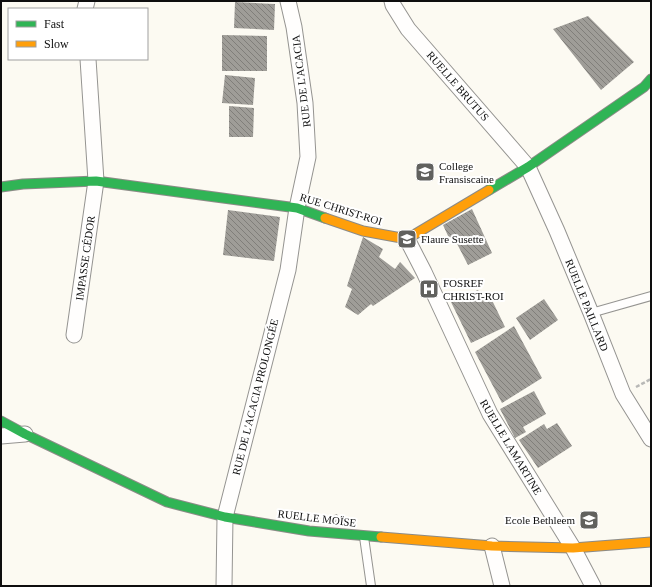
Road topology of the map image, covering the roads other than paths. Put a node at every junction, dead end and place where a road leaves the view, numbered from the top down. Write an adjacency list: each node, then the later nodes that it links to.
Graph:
1 (288, 1): 8 (street, RUE DE L'ACACIA)
2 (392, 1): 5 (street, RUELLE BRUTUS)
3 (88, 60): 6 (street, IMPASSE CÉDOR)
4 (651, 79): 5 (street)
5 (528, 167): 9 (street); 11 (street, RUELLE PAILLARD)
6 (96, 181): 7 (street, RUE CHRIST-ROI); 8 (street, RUE CHRIST-ROI); 12 (street, IMPASSE CÉDOR)
7 (1, 187)
8 (297, 208): 9 (street, RUE CHRIST-ROI); 17 (street, RUE DE L'ACACIA PROLONGÉE)
9 (407, 239): 21 (street, RUELLE LAMARTINE)
10 (651, 296): 11 (lane)
11 (591, 312): 16 (street, RUELLE PAILLARD)
12 (74, 335)
13 (1, 421): 14 (street, RUELLE MOÏSE)
14 (25, 434): 15 (street); 17 (street, RUELLE MOÏSE)
15 (1, 436)
16 (651, 439)
17 (224, 517): 18 (street, RUELLE MOÏSE); 22 (street, RUE DE L'ACACIA PROLONGÉE)
18 (364, 536): 20 (street, RUELLE MOÏSE); 23 (lane)
19 (651, 542): 21 (street, RUELLE MOÏSE)
20 (492, 546): 21 (street, RUELLE MOÏSE); 24 (street)
21 (573, 548): 25 (street, RUELLE LAMARTINE)
22 (224, 586)
23 (371, 586)
24 (502, 586)
25 (593, 586)

